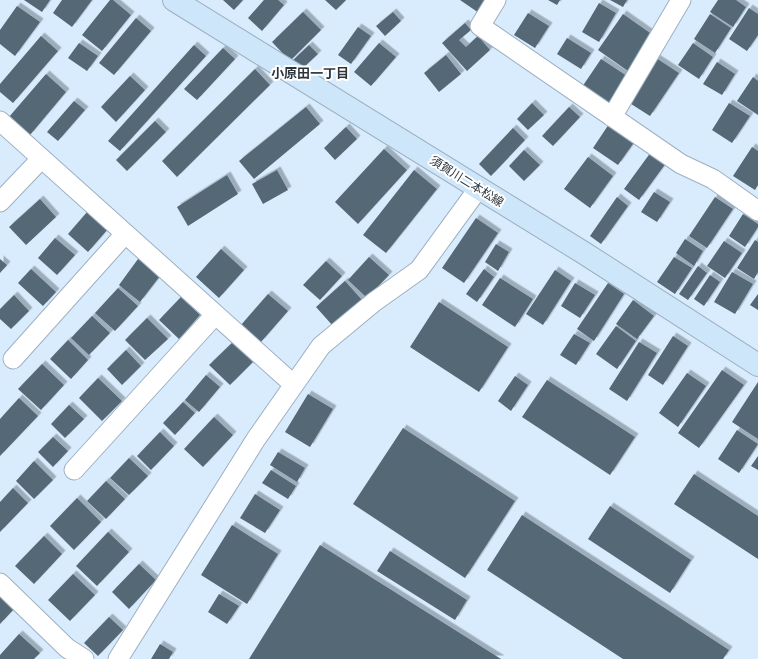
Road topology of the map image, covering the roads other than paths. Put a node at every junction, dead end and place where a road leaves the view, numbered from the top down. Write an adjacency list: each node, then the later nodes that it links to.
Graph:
1 (174, 0): 7 (main road, 須賀川二本松線)
2 (496, 0): 4 (street)
3 (681, 0): 4 (street)
4 (612, 117): 9 (street)
5 (0, 121): 6 (street)
6 (41, 159): 8 (street); 10 (street)
7 (478, 189): 13 (main road, 須賀川二本松線); 14 (street)
8 (0, 202)
9 (758, 211)
10 (125, 234): 11 (street); 12 (street)
11 (215, 315): 14 (street); 15 (street)
12 (13, 359)
13 (758, 365)
14 (293, 384): 19 (street)
15 (74, 470)
16 (0, 583): 17 (street)
17 (61, 653): 18 (street)
18 (84, 659)
19 (118, 659)

